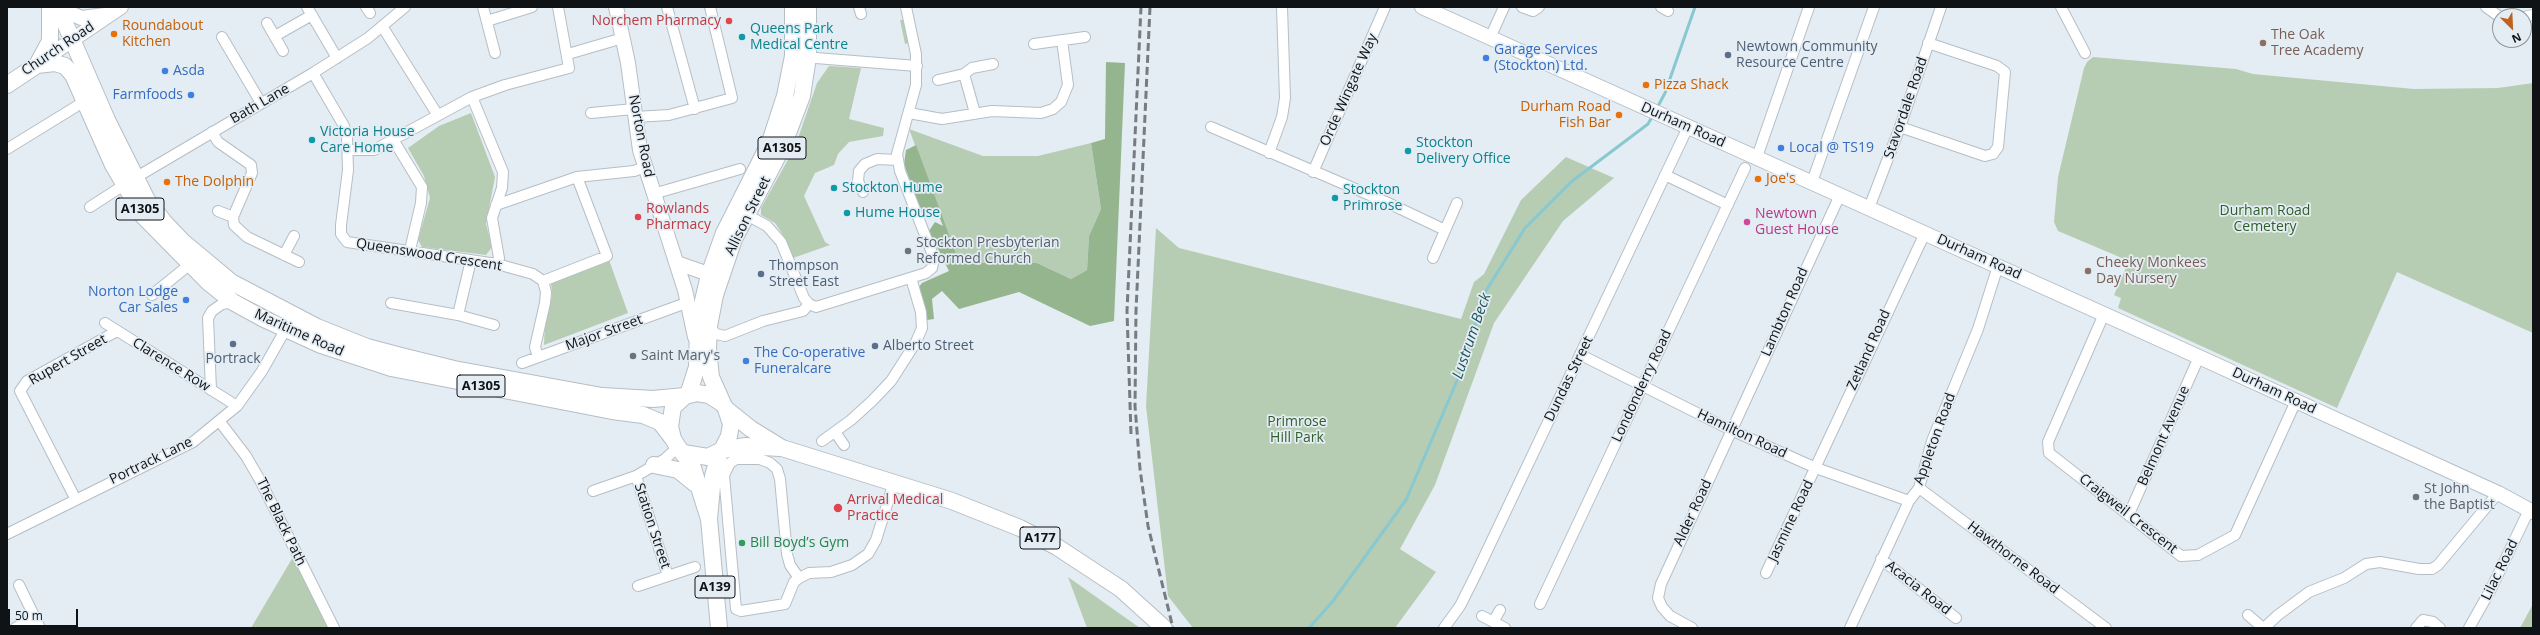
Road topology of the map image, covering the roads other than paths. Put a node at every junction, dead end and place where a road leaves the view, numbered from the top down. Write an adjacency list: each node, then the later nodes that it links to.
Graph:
1 (50, 7): 44 (main road, A1305)
2 (58, 7): 23 (street, Church Road); 33 (main road, A1305)
3 (405, 7): 27 (street, Bath Lane)
4 (483, 7): 25 (street)
5 (532, 7): 25 (street)
6 (558, 7): 40 (street)
7 (616, 7): 31 (street, Norton Road)
8 (667, 7): 53 (street)
9 (710, 7): 53 (street)
10 (793, 7): 41 (main road, Allison Street / A1305)
11 (808, 7): 41 (main road, Allison Street / A1305)
12 (906, 7): 45 (street)
13 (1282, 7): 66 (street)
14 (1385, 7): 72 (street, Orde Wingate Way)
15 (1422, 7): 32 (street, Durham Road)
16 (1504, 7): 32 (street)
17 (1522, 7): 18 (street)
18 (1539, 7)
19 (1809, 7): 67 (street)
20 (1874, 7): 76 (street)
21 (1940, 7): 35 (street, Stavordale Road)
22 (2061, 7): 39 (street)
23 (115, 11): 33 (street, Church Road)
24 (309, 11): 28 (street); 42 (street)
25 (487, 21): 38 (street)
26 (267, 23): 28 (street)
27 (382, 26): 42 (street, Bath Lane); 58 (street)
28 (275, 36): 37 (street)
29 (222, 37): 52 (street)
30 (1085, 37): 34 (street)
31 (623, 38): 40 (street); 55 (street, Norton Road)
32 (1490, 38): 60 (street, Durham Road)
33 (72, 40): 44 (street, Church Road); 75 (main road, Maritime Road / A1305)
34 (1062, 40): 36 (street); 57 (street)
35 (1928, 43): 61 (street, Stavordale Road); 61 (street)
36 (1034, 44)
37 (283, 51)
38 (495, 53)
39 (2085, 53)
40 (568, 54): 50 (street)
41 (800, 57): 45 (street); 86 (main road, Allison Street / A1305); 100 (main road, Allison Street / A1305)
42 (337, 58): 46 (street, Bath Lane)
43 (993, 64): 47 (street)
44 (37, 65): 49 (main road, Church Road / A1305); 51 (main road, Maritime Road / A1305)
45 (917, 66): 56 (street)
46 (313, 73): 52 (street, Bath Lane); 65 (street, Queenswood Crescent)
47 (964, 74): 48 (street); 57 (street)
48 (938, 80)
49 (7, 85)
50 (472, 97): 58 (street); 81 (street)
51 (84, 100): 64 (street); 75 (main road, Maritime Road / A1305)
52 (261, 103): 62 (street, Bath Lane)
53 (695, 109): 55 (street)
54 (591, 113): 55 (street)
55 (634, 113): 69 (street, Norton Road)
56 (909, 113): 57 (street); 68 (street)
57 (975, 113)
58 (437, 114): 63 (street)
59 (1211, 127): 66 (street)
60 (1688, 127): 67 (street, Durham Road); 73 (street, Dundas Street)
61 (1900, 127): 84 (street, Stavordale Road)
62 (212, 132): 75 (street, Bath Lane); 87 (street)
63 (394, 141): 65 (street); 91 (street)
64 (7, 148)
65 (349, 150): 91 (street, Queenswood Crescent)
66 (1269, 153): 72 (street)
67 (1757, 158): 76 (street, Durham Road)
68 (898, 160): 77 (street); 101 (street)
69 (645, 167): 74 (street); 78 (street, Norton Road)
70 (1745, 168): 82 (street, Londonderry Road)
71 (740, 169): 78 (street)
72 (1313, 172): 88 (street)
73 (1665, 175): 82 (street); 116 (street, Dundas Street)
74 (577, 177): 81 (street); 102 (street)
75 (129, 181): 83 (street, Bath Lane); 98 (main road, Maritime Road / A1305); 110 (main road, Maritime Road / A1305)
76 (1812, 182): 79 (street, Durham Road)
77 (863, 192)
78 (653, 194): 96 (street, Norton Road)
79 (1840, 195): 84 (street, Durham Road); 127 (street, Lambton Road)
80 (1457, 203): 88 (street)
81 (496, 205): 97 (street)
82 (1728, 205): 120 (street, Londonderry Road)
83 (90, 207)
84 (1869, 208): 89 (street, Durham Road)
85 (218, 211): 87 (street)
86 (747, 214): 100 (main road, Allison Street / A1305); 107 (street)
87 (233, 217): 92 (street)
88 (1445, 230): 93 (street)
89 (1924, 233): 99 (street, Durham Road); 135 (street, Zetland Road)
90 (294, 236): 92 (street)
91 (410, 250): 94 (street, Queenswood Crescent)
92 (284, 255): 95 (street)
93 (1433, 258)
94 (471, 260): 97 (street, Queenswood Crescent); 109 (street)
95 (299, 262)
96 (676, 263): 100 (street); 106 (street, Norton Road)
97 (497, 264): 102 (street, Queenswood Crescent)
98 (189, 265): 103 (street); 104 (main road, Maritime Road / A1305)
99 (1998, 266): 108 (street, Durham Road); 139 (street, Appleton Road)
100 (714, 277): 113 (main road, Allison Street / A1305); 115 (main road, Allison Street / A1305)
101 (911, 278): 107 (street); 128 (street)
102 (543, 281): 117 (street)
103 (152, 295)
104 (233, 302): 110 (main road, Maritime Road / A1305); 121 (street)
105 (391, 303): 109 (street)
106 (686, 303): 115 (street, Norton Road); 117 (street, Major Street)
107 (809, 304): 113 (street)
108 (2104, 314): 118 (street, Durham Road); 145 (street, Craigweil Crescent)
109 (458, 315): 112 (street)
110 (289, 322): 122 (main road, Maritime Road / A1305); 124 (street, Portrack Lane); 131 (main road, Maritime Road / A1305)
111 (105, 323): 114 (street, Clarence Row)
112 (494, 325)
113 (709, 326): 125 (main road, Allison Street / A1305)
114 (117, 331): 121 (street, Clarence Row); 142 (street, Rupert Street)
115 (697, 347): 122 (main road, Allison Street / A1305)
116 (1581, 355): 120 (street, Hamilton Road); 167 (street, Dundas Street)
117 (538, 357): 119 (street, Major Street)
118 (2199, 357): 123 (street, Durham Road); 145 (street, Belmont Avenue)
119 (522, 363)
120 (1643, 385): 127 (street, Hamilton Road); 155 (street, Londonderry Road)
121 (211, 390): 124 (street, Clarence Row)
122 (687, 396): 125 (main road); 131 (main road, A139)
123 (2296, 401): 141 (street, Durham Road); 145 (street, Craigweil Crescent)
124 (237, 406): 126 (street, Portrack Lane)
125 (724, 406): 132 (main road, A177); 133 (main road, A139)
126 (220, 422): 142 (street, Portrack Lane); 164 (street, The Black Path)
127 (1731, 430): 135 (street, Hamilton Road); 169 (street, Alder Road)
128 (835, 432): 129 (street); 130 (street)
129 (822, 441)
130 (844, 445)
131 (678, 446): 133 (main road); 134 (street, Station Street); 138 (main road, A139)
132 (782, 448): 133 (main road, A177); 137 (main road, A177)
133 (721, 451): 146 (main road, A139)
134 (654, 465): 136 (street, Station Street); 138 (main road)
135 (1816, 468): 143 (street, Hamilton Road); 150 (street, Jasmine Road)
136 (636, 476): 140 (street, Station Street); 151 (street, Station Street)
137 (894, 482): 152 (street); 166 (main road, A177)
138 (698, 486): 146 (main road, A139)
139 (1919, 488): 143 (street, Appleton Road); 171 (street, Hawthorne Road)
140 (593, 491)
141 (2498, 493): 144 (street, Durham Road); 172 (street)
142 (75, 498): 147 (street, Portrack Lane)
143 (1909, 501): 148 (street, Appleton Road)
144 (2531, 511): 175 (street, Lilac Road)
145 (2129, 514)
146 (709, 519): 165 (main road, A139)
147 (7, 534)
148 (1881, 559): 160 (street, Acacia Road); 170 (street, Appleton Road)
149 (695, 567): 151 (street, Station Street)
150 (1766, 573)
151 (668, 576): 154 (street, Station Street)
152 (798, 578): 152 (street)
153 (19, 585): 159 (street)
154 (638, 586)
155 (1540, 604)
156 (1500, 610): 161 (street)
157 (1482, 616): 161 (street)
158 (2248, 616): 172 (street)
159 (35, 618): 162 (street); 163 (street)
160 (1956, 618)
161 (1493, 622): 168 (street)
162 (15, 628)
163 (40, 628)
164 (334, 628)
165 (719, 628)
166 (1164, 628)
167 (1444, 628)
168 (1505, 628)
169 (1692, 628)
170 (1850, 628)
171 (2106, 628)
172 (2263, 628)
173 (2416, 628): 174 (street)
174 (2440, 628)
175 (2469, 628)

